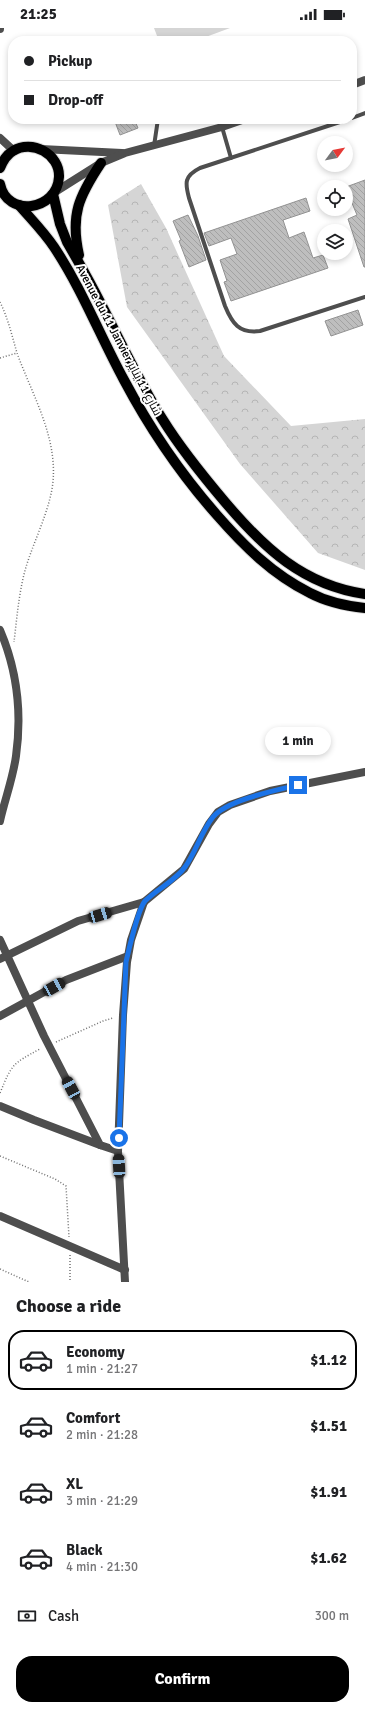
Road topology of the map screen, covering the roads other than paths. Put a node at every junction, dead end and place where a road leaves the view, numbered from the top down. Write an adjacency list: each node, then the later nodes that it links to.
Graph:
1 (157, 124): 7 (lane)
2 (220, 124): 5 (lane)
3 (231, 124): 5 (street)
4 (333, 124): 12 (lane)
5 (222, 127): 7 (street); 12 (lane)
6 (0, 138): 10 (street)
7 (154, 146): 11 (street)
8 (41, 149): 10 (main road); 11 (street); 16 (main road, Avenue du 11 Janvier شارع 11 يناير)
9 (0, 152): 10 (main road)
10 (12, 152): 14 (main road)
11 (125, 153): 13 (street)
12 (231, 158): 19 (lane)
13 (101, 163): 16 (street); 18 (main road)
14 (0, 168)
15 (0, 186): 17 (main road, Avenue du 11 Janvier شارع 11 يناير)
16 (54, 193): 17 (main road); 18 (main road, Avenue du 11 Janvier شارع 11 يناير)
17 (19, 205): 21 (main road, Avenue du 11 Janvier شارع 11 يناير)
18 (82, 269): 20 (main road, Avenue du 11 Janvier شارع 11 يناير)
19 (365, 297)
20 (365, 594)
21 (365, 608)
22 (0, 630): 24 (street)
23 (365, 772): 25 (street)
24 (0, 821)
25 (144, 902): 27 (street); 28 (street)
26 (0, 940): 28 (street)
27 (128, 956): 29 (street); 33 (street)
28 (4, 957): 29 (street)
29 (28, 1001): 30 (street); 32 (street)
30 (0, 1016)
31 (0, 1106): 32 (street)
32 (100, 1144): 33 (street)
33 (118, 1151): 35 (street)
34 (0, 1216): 35 (street)
35 (125, 1270): 36 (street)
36 (125, 1282)

